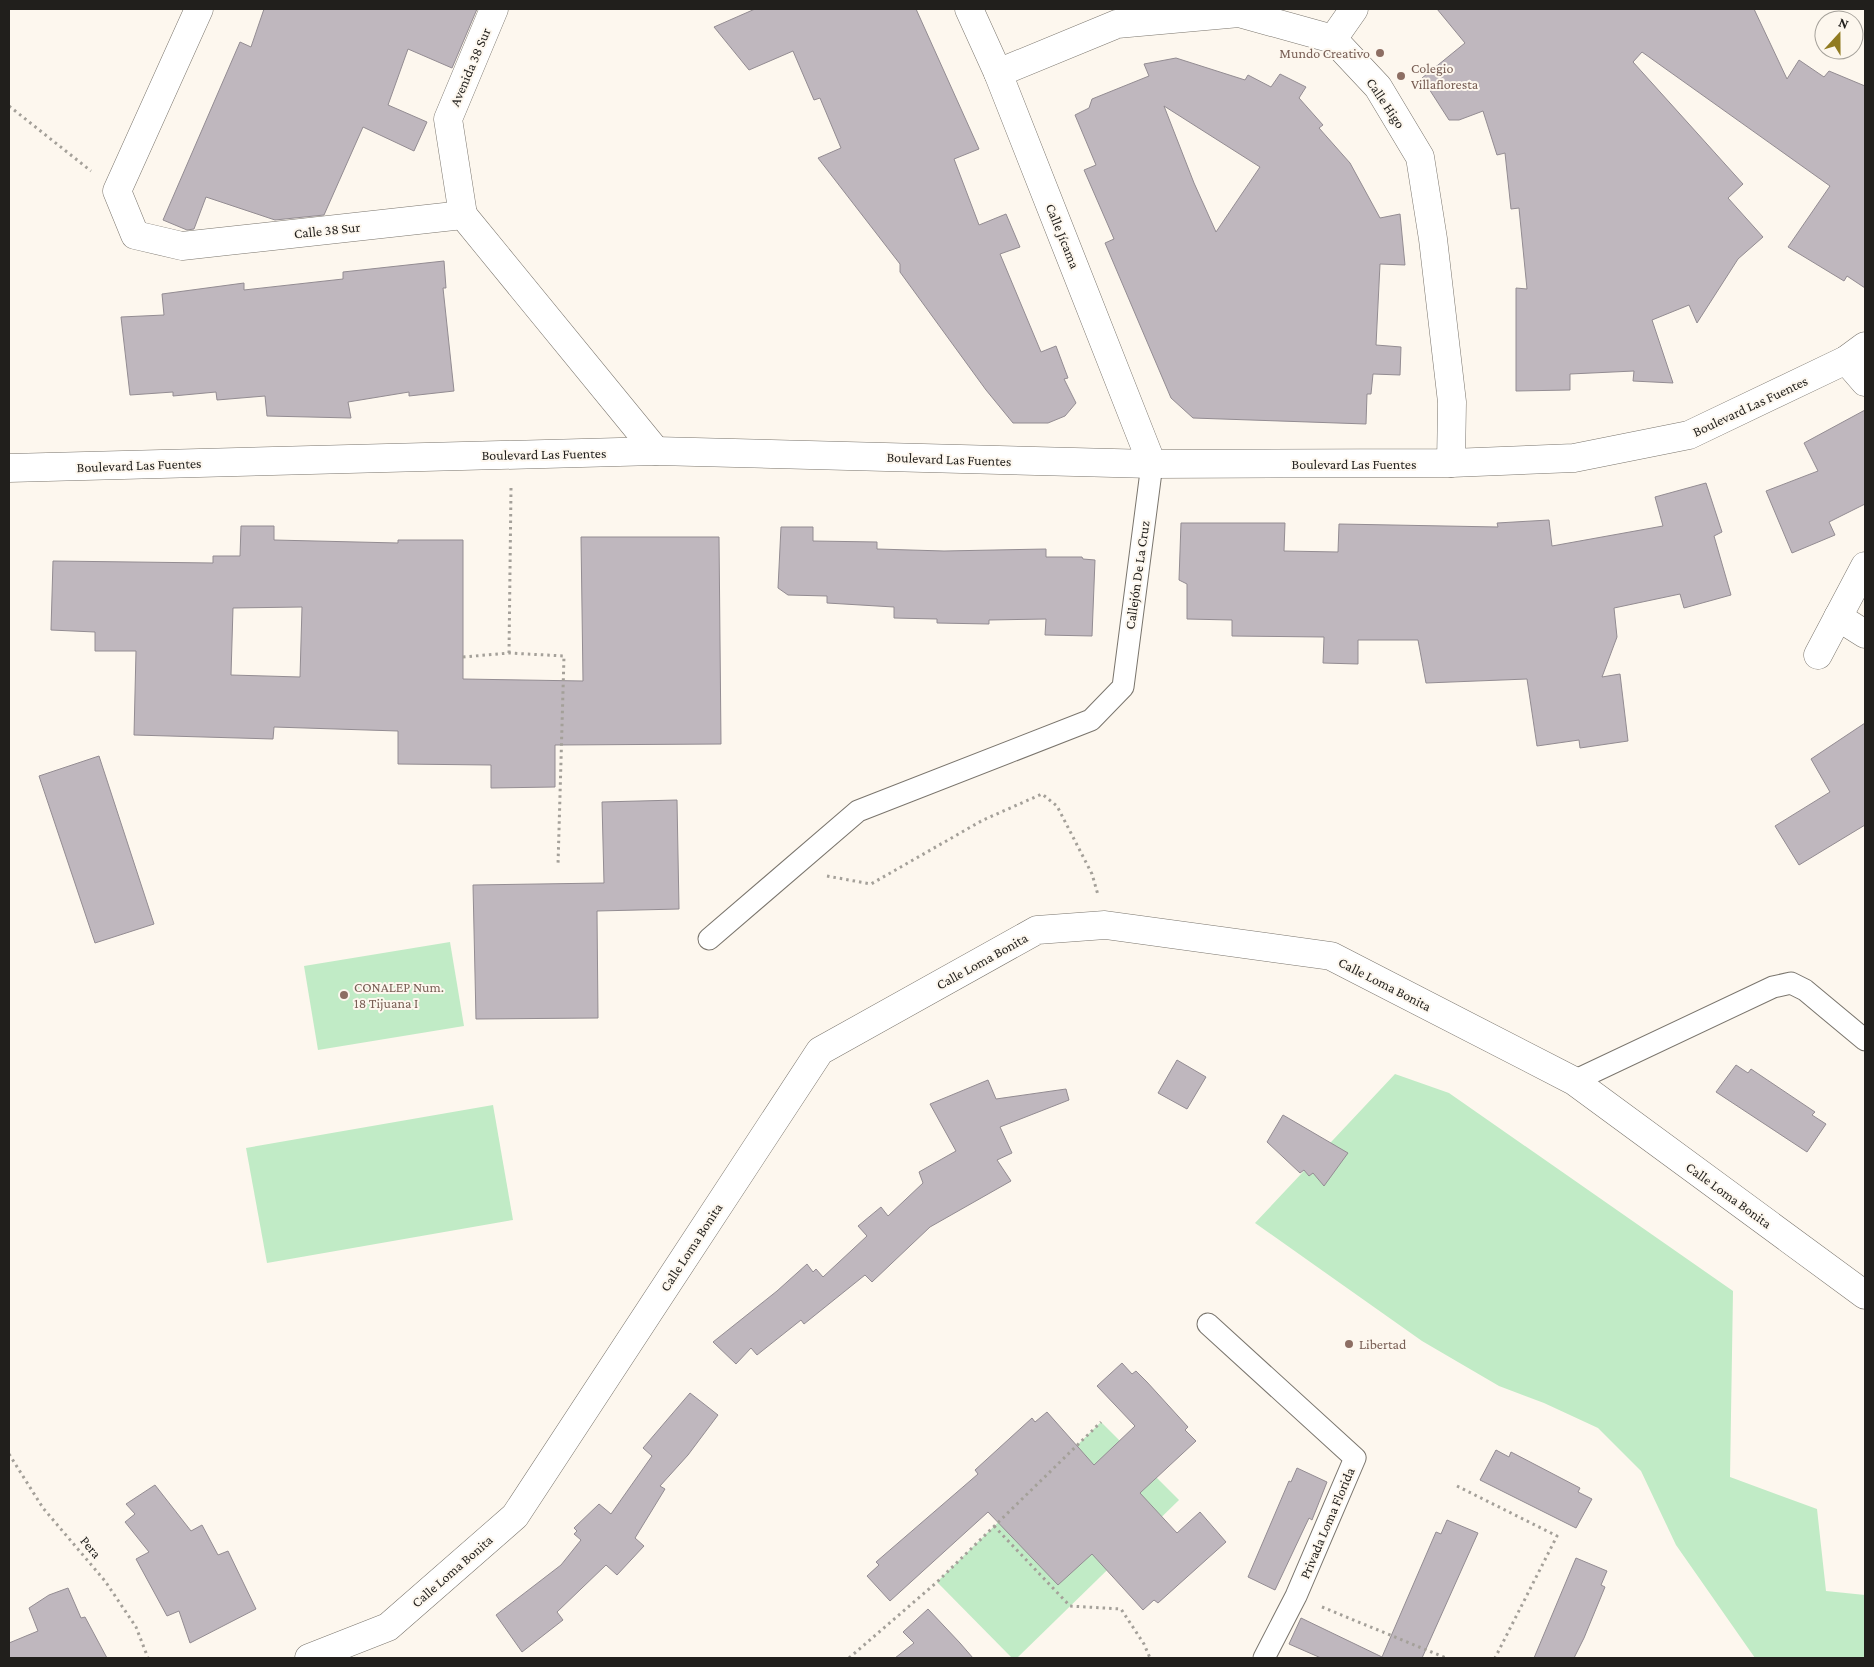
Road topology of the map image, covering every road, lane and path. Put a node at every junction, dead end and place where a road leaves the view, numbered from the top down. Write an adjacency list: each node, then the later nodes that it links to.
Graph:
1 (199, 9): 9 (street)
2 (494, 9): 10 (street, Avenida 38 Sur)
3 (969, 9): 7 (street, Calle Jícama)
4 (1354, 9): 6 (street)
5 (1238, 11): 6 (street); 7 (street)
6 (1333, 39): 15 (street, Calle Higo)
7 (998, 73): 16 (street, Calle Jícama)
8 (9, 106): 9 (path)
9 (117, 191): 10 (street, Calle 38 Sur)
10 (463, 215): 13 (street)
11 (1856, 353): 12 (street); 15 (street, Boulevard Las Fuentes)
12 (1865, 382)
13 (656, 451): 14 (street, Boulevard Las Fuentes); 16 (street, Boulevard Las Fuentes)
14 (510, 455): 17 (street, Boulevard Las Fuentes); 21 (path)
15 (1451, 463): 16 (street, Boulevard Las Fuentes)
16 (1152, 464): 25 (lane, Callejón De La Cruz)
17 (9, 468)
18 (1865, 566): 19 (street)
19 (1838, 617): 20 (street); 22 (street)
20 (1865, 634)
21 (509, 653): 23 (path); 24 (path)
22 (1818, 655)
23 (463, 657)
24 (558, 865)
25 (789, 869): 26 (path); 27 (lane)
26 (1105, 925): 29 (street, Calle Loma Bonita); 38 (street, Calle Loma Bonita)
27 (709, 939)
28 (1865, 1040): 29 (lane)
29 (1574, 1081): 30 (street, Calle Loma Bonita)
30 (1865, 1295)
31 (1208, 1324): 36 (lane, Privada Loma Florida)
32 (1101, 1422): 35 (path)
33 (9, 1454): 37 (path, Pera)
34 (1457, 1486): 43 (path)
35 (994, 1526): 39 (path); 40 (path)
36 (1296, 1596): 41 (lane, Privada Loma Florida); 42 (path)
37 (148, 1658)
38 (309, 1658)
39 (849, 1658)
40 (1150, 1658)
41 (1264, 1658)
42 (1446, 1658)
43 (1496, 1658)

